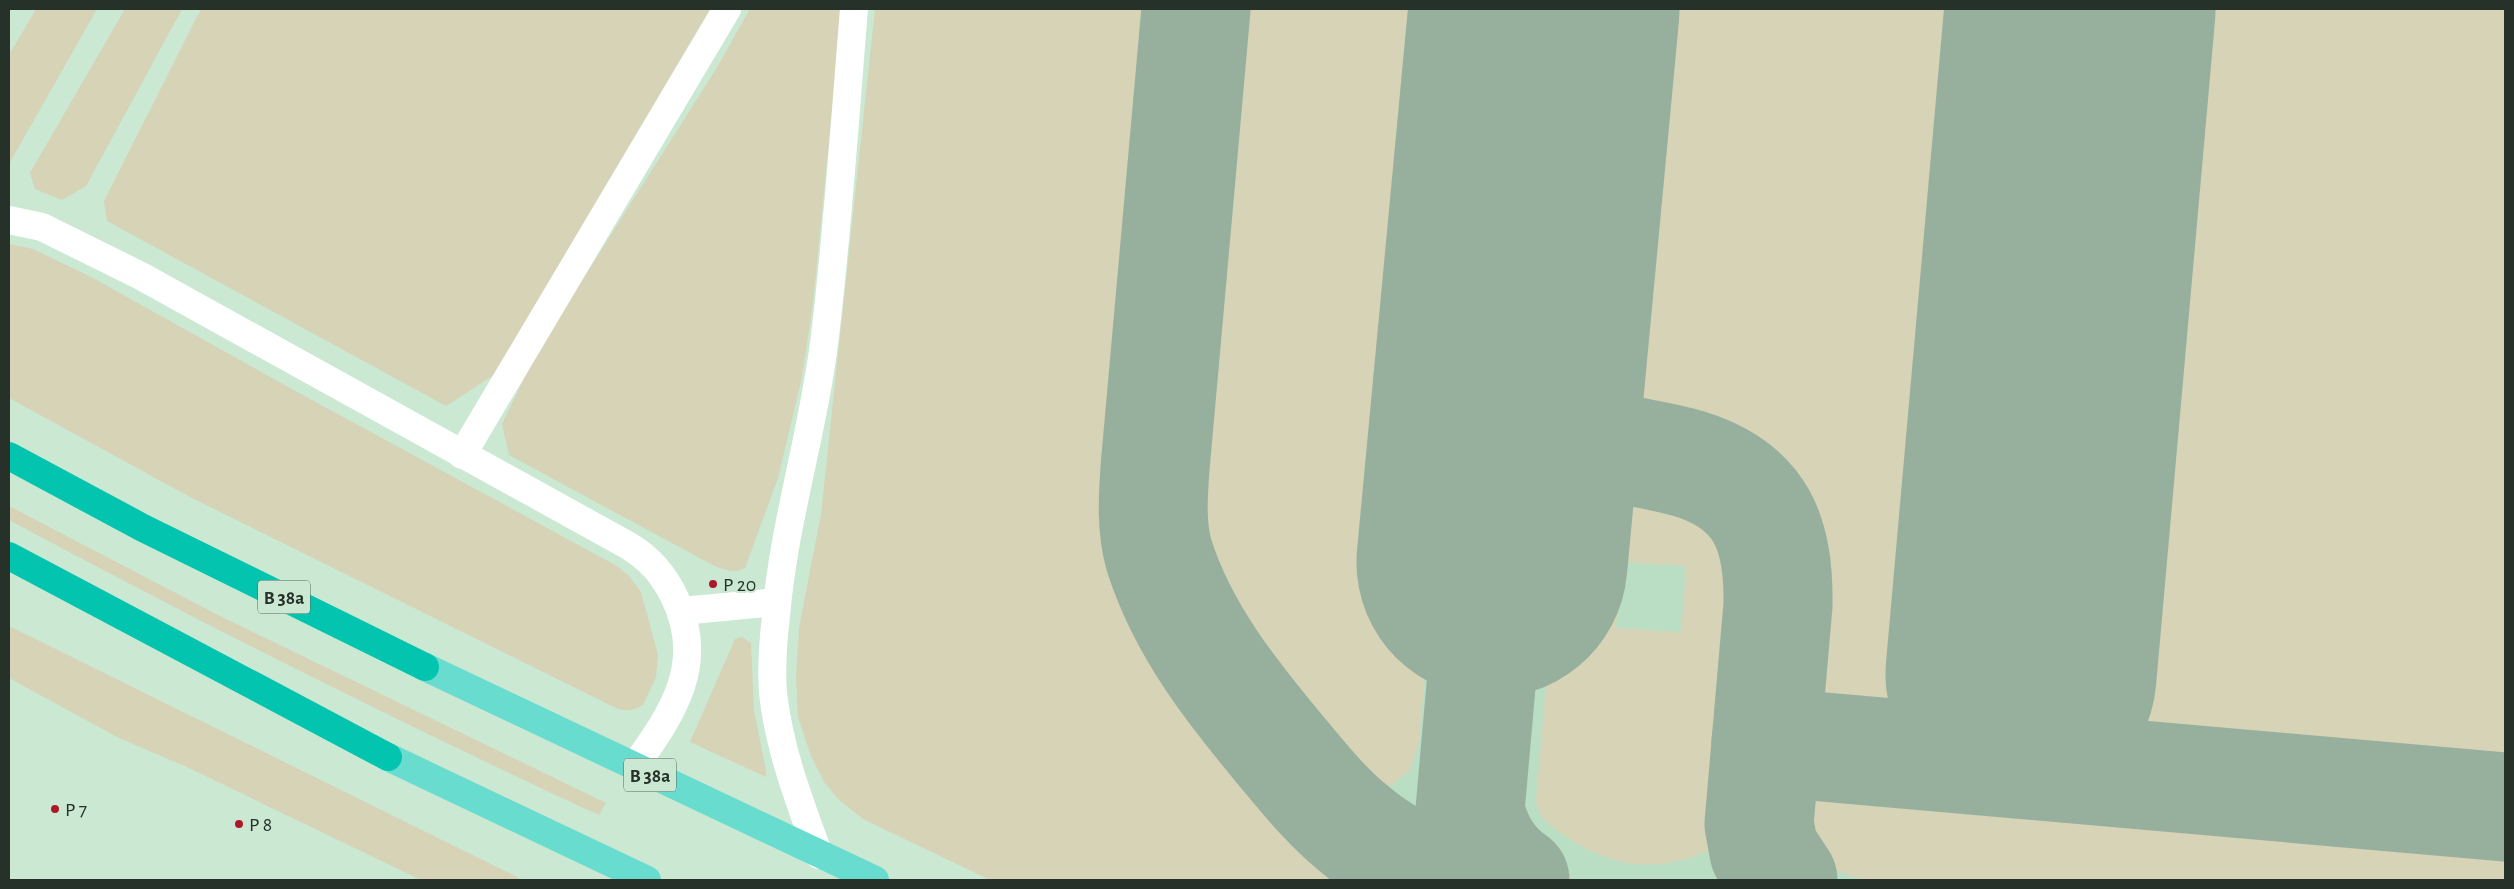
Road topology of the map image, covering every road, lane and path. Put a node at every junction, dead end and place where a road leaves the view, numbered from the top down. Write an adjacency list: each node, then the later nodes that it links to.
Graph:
1 (727, 9): 4 (lane)
2 (854, 9): 7 (lane)
3 (9, 220): 4 (lane)
4 (462, 455): 8 (lane)
5 (9, 456): 9 (highway, B 38a)
6 (9, 556): 10 (highway)
7 (777, 602): 8 (lane); 12 (lane)
8 (681, 611): 11 (lane)
9 (425, 667): 11 (main road, B 38a)
10 (388, 757): 13 (main road)
11 (634, 767): 12 (main road, B 38a)
12 (819, 855): 14 (main road, B 38a)
13 (647, 880)
14 (875, 880)

